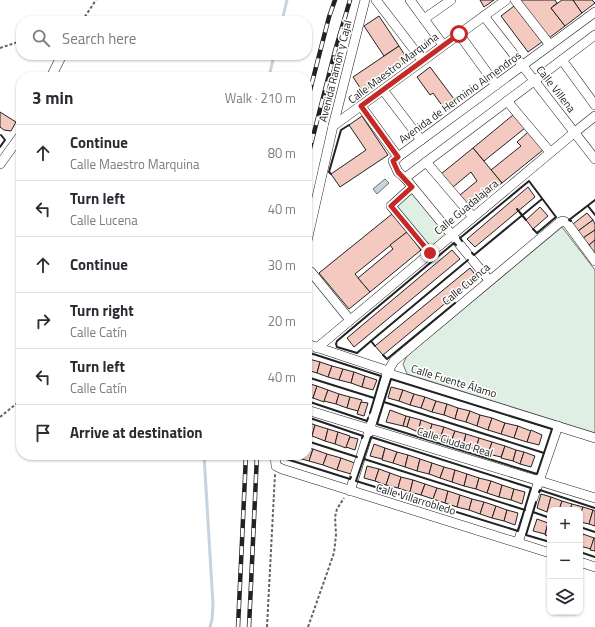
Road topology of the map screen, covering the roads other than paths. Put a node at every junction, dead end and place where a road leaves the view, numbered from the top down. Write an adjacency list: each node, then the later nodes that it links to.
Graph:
1 (365, 0): 26 (street, Avenida Ramón y Cajal)
2 (376, 0): 15 (street)
3 (410, 0): 9 (street)
4 (451, 0): 9 (street)
5 (506, 0): 8 (street, Calle Maestro Marquina)
6 (515, 0): 13 (street)
7 (595, 12): 13 (street, Avenida de Herminio Almendros)
8 (484, 16): 10 (street, Calle Maestro Marquina); 17 (street, Calle Villena)
9 (424, 19): 12 (street)
10 (459, 34): 12 (street, Calle Maestro Marquina); 20 (street)
11 (595, 35): 16 (street)
12 (443, 45): 15 (street, Calle Maestro Marquina)
13 (550, 45): 17 (street, Avenida de Herminio Almendros)
14 (60, 60): 18 (street)
15 (422, 60): 21 (street, Calle Maestro Marquina)
16 (562, 60): 19 (street); 23 (street)
17 (523, 65): 19 (street, Calle Villena); 20 (street, Avenida de Herminio Almendros)
18 (54, 72)
19 (534, 80): 22 (street); 27 (street, Calle Villena)
20 (496, 85): 28 (street, Avenida de Herminio Almendros)
21 (383, 90): 24 (street, Calle Maestro Marquina); 28 (street)
22 (507, 101): 30 (street); 33 (street)
23 (595, 105)
24 (361, 106): 26 (street, Calle Maestro Marquina); 31 (street)
25 (595, 116): 27 (street, Calle Guadalajara)
26 (333, 126): 38 (street, Avenida Ramón y Cajal)
27 (575, 132): 30 (street, Calle Guadalajara); 32 (street, Calle Villena)
28 (421, 140): 31 (street, Avenida de Herminio Almendros)
29 (16, 141): 34 (street)
30 (550, 152): 37 (street, Calle Guadalajara)
31 (398, 157): 35 (street, Avenida de Herminio Almendros)
32 (595, 159)
33 (426, 162): 35 (street); 37 (street)
34 (0, 164)
35 (405, 178): 36 (street)
36 (412, 187): 39 (street); 40 (street)
37 (473, 217): 39 (street, Calle Guadalajara)
38 (312, 219)
39 (452, 234): 40 (street, Calle Guadalajara); 43 (street)
40 (430, 253): 44 (street, Calle Guadalajara)
41 (595, 261): 43 (street, Calle Cuenca)
42 (312, 273): 44 (street)
43 (489, 280): 47 (street, Calle Cuenca)
44 (350, 320): 46 (street, Calle Guadalajara)
45 (312, 346): 46 (street, Calle Fuente Álamo)
46 (317, 348): 47 (street, Calle Fuente Álamo)
47 (388, 371): 49 (street, Calle Fuente Álamo); 50 (street)
48 (312, 412): 50 (street, Calle Ciudad Real)
49 (558, 426): 51 (street, Calle Fuente Álamo); 53 (street)
50 (369, 429): 53 (street, Calle Ciudad Real); 54 (street)
51 (595, 438)
52 (275, 460): 54 (street, Calle Villarrobledo)
53 (539, 480): 55 (street, Calle Ciudad Real); 56 (street)
54 (350, 491): 56 (street, Calle Villarrobledo)
55 (595, 498)
56 (518, 542): 57 (street, Calle Villarrobledo)
57 (547, 552)
58 (583, 563): 59 (street)
59 (595, 567)

